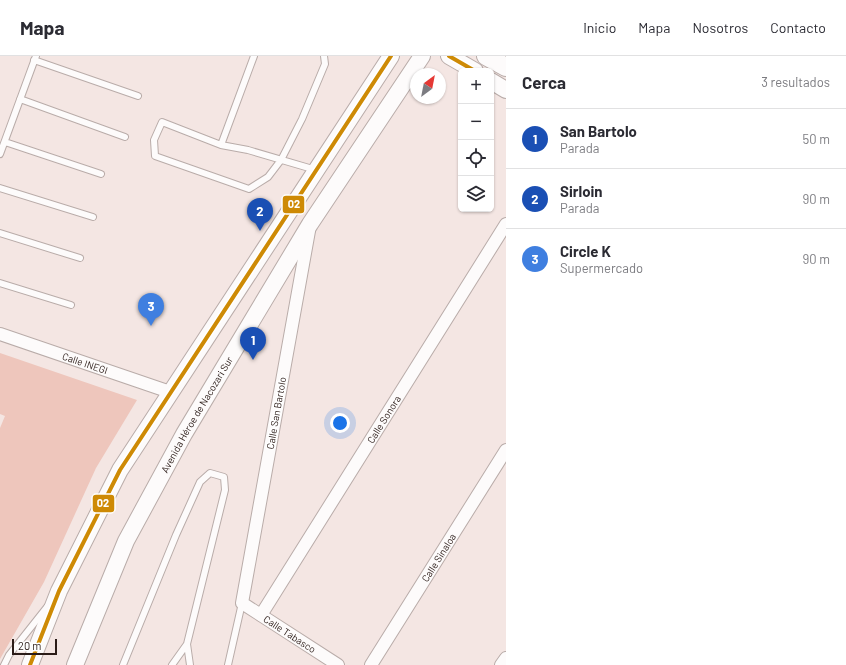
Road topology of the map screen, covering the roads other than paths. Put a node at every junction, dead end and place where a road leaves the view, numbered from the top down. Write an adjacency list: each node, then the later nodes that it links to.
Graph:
1 (254, 56): 16 (lane)
2 (324, 56): 18 (lane)
3 (422, 56): 23 (main road, Avenida Héroe de Nacozari Sur)
4 (449, 56): 8 (main road)
5 (486, 56): 9 (main road)
6 (35, 58): 12 (lane); 13 (lane)
7 (384, 60): 19 (main road)
8 (466, 64)
9 (506, 67)
10 (494, 83): 11 (main road)
11 (506, 90)
12 (138, 96)
13 (20, 99): 14 (lane); 15 (lane)
14 (125, 137)
15 (5, 142): 17 (lane); 20 (lane)
16 (221, 145): 18 (lane); 18 (lane)
17 (0, 154)
18 (281, 160): 19 (lane)
19 (317, 170): 30 (main road)
20 (101, 174)
21 (0, 188): 22 (lane)
22 (93, 218)
23 (310, 224): 33 (street, Calle San Bartolo); 39 (main road, Avenida Héroe de Nacozari Sur)
24 (506, 224): 34 (street, Calle Sonora)
25 (0, 233): 26 (lane)
26 (80, 258)
27 (0, 283): 28 (lane)
28 (71, 305)
29 (0, 334): 30 (street, Calle INEGI)
30 (170, 392): 32 (main road)
31 (506, 450): 45 (street, Calle Sinaloa)
32 (59, 591): 37 (lane); 38 (main road)
33 (242, 603): 34 (street, Calle Tabasco); 43 (lane)
34 (261, 615): 44 (street, Calle Tabasco)
35 (187, 644): 40 (lane); 41 (lane); 42 (lane)
36 (506, 658): 46 (street)
37 (4, 665)
38 (30, 665)
39 (75, 665)
40 (123, 665)
41 (172, 665)
42 (190, 665)
43 (228, 665)
44 (338, 665)
45 (371, 665)
46 (501, 665)

